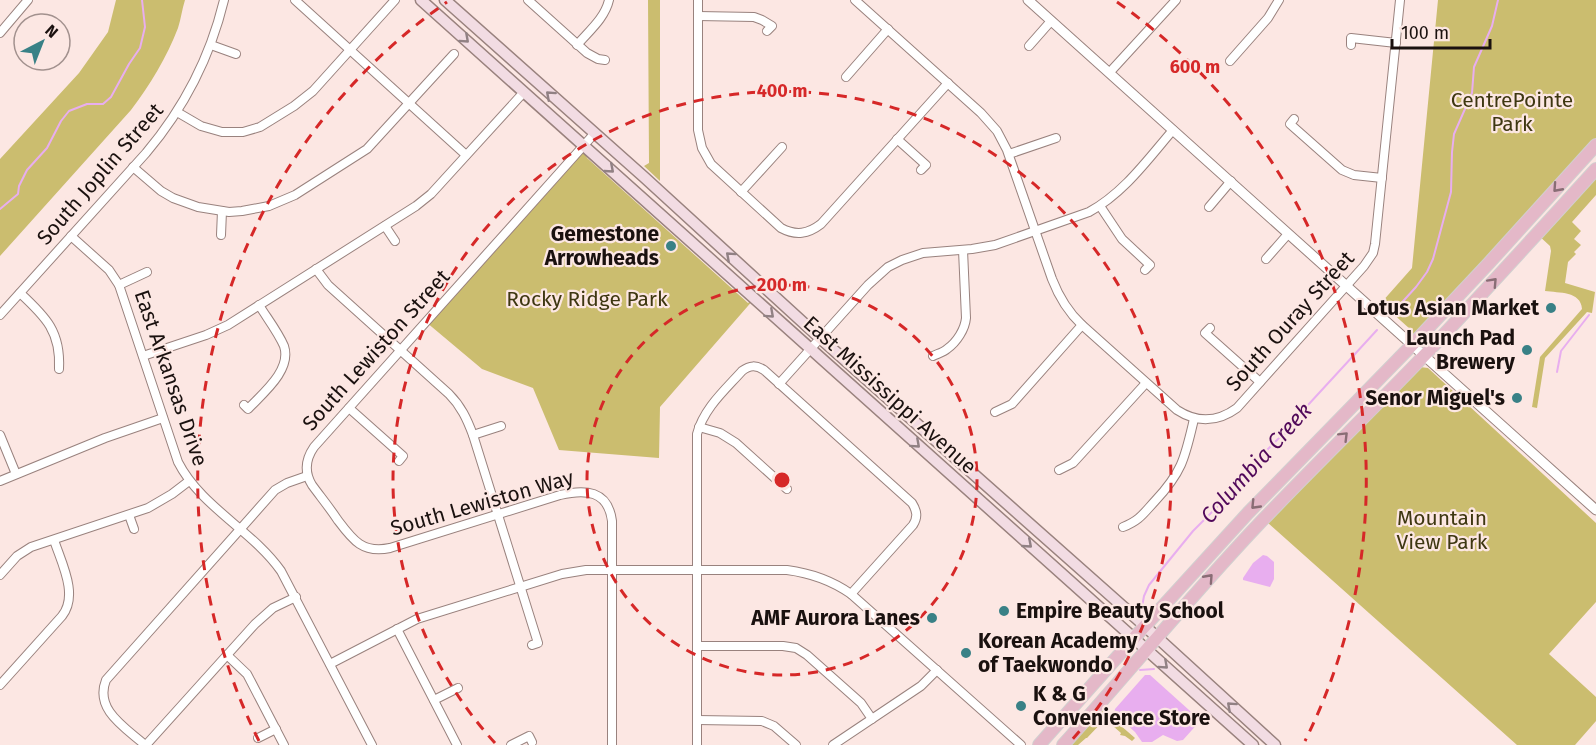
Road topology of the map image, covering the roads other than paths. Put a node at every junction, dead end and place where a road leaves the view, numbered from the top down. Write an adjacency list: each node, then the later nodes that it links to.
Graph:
1 (28, 0): 19 (street)
2 (224, 0): 21 (street, South Joplin Street)
3 (295, 0): 25 (street)
4 (395, 0): 25 (street)
5 (421, 0): 33 (main road, East Mississippi Avenue, one-way to 33)
6 (445, 0): 38 (main road, East Mississippi Avenue, one-way to 6)
7 (528, 0): 22 (street)
8 (609, 0): 22 (street)
9 (698, 0): 15 (street)
10 (855, 0): 17 (street)
11 (1028, 0): 16 (street)
12 (1176, 0): 30 (street)
13 (1279, 0): 29 (street)
14 (1400, 0): 20 (street, South Ouray Street)
15 (698, 15): 18 (street); 51 (street)
16 (1052, 21): 24 (street); 30 (street)
17 (888, 29): 31 (street); 32 (street)
18 (767, 31)
19 (0, 33)
20 (1395, 43): 23 (street); 49 (street, South Ouray Street)
21 (211, 45): 26 (street); 35 (street, South Joplin Street)
22 (577, 45): 28 (street)
23 (1351, 45)
24 (1029, 46)
25 (349, 50): 34 (street); 35 (street)
26 (236, 54)
27 (454, 54): 34 (street)
28 (604, 60)
29 (1230, 61)
30 (1110, 72): 37 (street)
31 (846, 77)
32 (948, 83): 40 (street); 44 (street)
33 (524, 92): 42 (main road, East Mississippi Avenue); 45 (street)
34 (409, 104): 45 (street); 54 (street)
35 (177, 111): 46 (street, South Joplin Street)
36 (1294, 119): 49 (street)
37 (1173, 130): 50 (street); 52 (street)
38 (594, 134): 42 (street, South Lewiston Street); 73 (main road, East Mississippi Avenue, one-way to 38)
39 (1056, 138): 44 (street)
40 (897, 139): 48 (street); 51 (street)
41 (1596, 145): 74 (main road, one-way to 74)
42 (583, 146): 75 (main road, East Mississippi Avenue, one-way to 75); 76 (street, South Lewiston Street)
43 (782, 147): 51 (street)
44 (1009, 154): 56 (street)
45 (466, 155): 55 (street)
46 (133, 167): 54 (street); 59 (street, South Joplin Street)
47 (1596, 168): 77 (main road, one-way to 47)
48 (921, 170)
49 (1382, 178): 67 (street, South Ouray Street)
50 (1231, 182): 53 (street); 57 (street)
51 (741, 192)
52 (1100, 206): 56 (street); 64 (street)
53 (1209, 207)
54 (222, 212): 58 (street)
55 (385, 226): 60 (street); 63 (street)
56 (1035, 232): 61 (street); 71 (street)
57 (1288, 234): 62 (street); 67 (street)
58 (221, 235)
59 (71, 236): 66 (street, East Arkansas Drive); 68 (street, South Joplin Street)
60 (395, 241)
61 (963, 250): 73 (street); 79 (street)
62 (1266, 259)
63 (316, 269): 69 (street); 76 (street)
64 (1145, 270)
65 (147, 272): 66 (street, East Arkansas Drive)
66 (119, 285): 78 (street, East Arkansas Drive)
67 (1347, 286): 74 (street); 81 (street, South Ouray Street)
68 (20, 293): 70 (street, South Joplin Street); 80 (street)
69 (259, 306): 78 (street); 84 (street)
70 (0, 315)
71 (1082, 325): 82 (street); 86 (street)
72 (1210, 328): 81 (street)
73 (820, 338): 75 (street); 113 (main road, East Mississippi Avenue)
74 (1413, 345): 77 (street); 113 (main road, one-way to 113)
75 (810, 349): 83 (street); 116 (main road, East Mississippi Avenue, one-way to 116)
76 (400, 350): 85 (street, South Lewiston Street); 92 (street)
77 (1424, 355): 100 (street); 115 (main road, one-way to 77)
78 (143, 356): 87 (street, East Arkansas Drive)
79 (933, 356)
80 (59, 369)
81 (1260, 382): 88 (street, South Ouray Street)
82 (1146, 383): 88 (street); 94 (street)
83 (779, 384): 90 (street); 111 (street)
84 (244, 405)
85 (349, 408): 93 (street); 96 (street, South Lewiston Street)
86 (995, 412)
87 (163, 418): 95 (street); 98 (street, East Arkansas Drive)
88 (1194, 419): 103 (street)
89 (501, 426): 92 (street)
90 (699, 427): 99 (street); 108 (street)
91 (0, 435): 95 (street)
92 (473, 435): 101 (street)
93 (399, 461)
94 (1059, 470)
95 (16, 474): 97 (street)
96 (307, 476): 101 (street, South Lewiston Way); 105 (street)
97 (0, 481)
98 (189, 481): 102 (street); 105 (street, East Arkansas Drive)
99 (787, 489)
100 (1596, 510)
101 (498, 514): 107 (street, South Lewiston Way); 110 (street)
102 (129, 515): 104 (street); 106 (street)
103 (1123, 527)
104 (134, 529)
105 (240, 529): 112 (street, East Arkansas Drive); 131 (street)
106 (54, 540): 109 (street); 123 (street)
107 (612, 570): 108 (street); 110 (street); 136 (street, South Lewiston Way)
108 (697, 570): 111 (street); 118 (street)
109 (0, 575)
110 (520, 587): 114 (street); 117 (street)
111 (851, 594): 122 (street)
112 (296, 597): 120 (street); 121 (street, East Arkansas Drive)
113 (1145, 626): 115 (main road, East Mississippi Avenue); 116 (main road)
114 (397, 629): 121 (street); 125 (street)
115 (1157, 637): 119 (main road); 144 (main road, East Mississippi Avenue, one-way to 115)
116 (1134, 638): 119 (main road, East Mississippi Avenue); 141 (main road)
117 (532, 645)
118 (697, 646): 126 (street); 127 (street)
119 (1147, 650): 142 (main road); 143 (main road, East Mississippi Avenue, one-way to 143)
120 (226, 655): 128 (street); 131 (street)
121 (330, 663): 133 (street, East Arkansas Drive)
122 (937, 670): 126 (street); 140 (street)
123 (0, 685)
124 (458, 688): 125 (street)
125 (434, 700): 134 (street)
126 (872, 719): 139 (street)
127 (697, 720): 137 (street); 138 (street)
128 (276, 729): 129 (street); 132 (street)
129 (258, 738)
130 (532, 742): 135 (street)
131 (145, 745)
132 (284, 745)
133 (372, 745)
134 (457, 745)
135 (511, 745)
136 (612, 745)
137 (697, 745)
138 (796, 745)
139 (833, 745)
140 (1021, 745)
141 (1040, 745)
142 (1063, 745)
143 (1253, 745)
144 (1275, 745)

